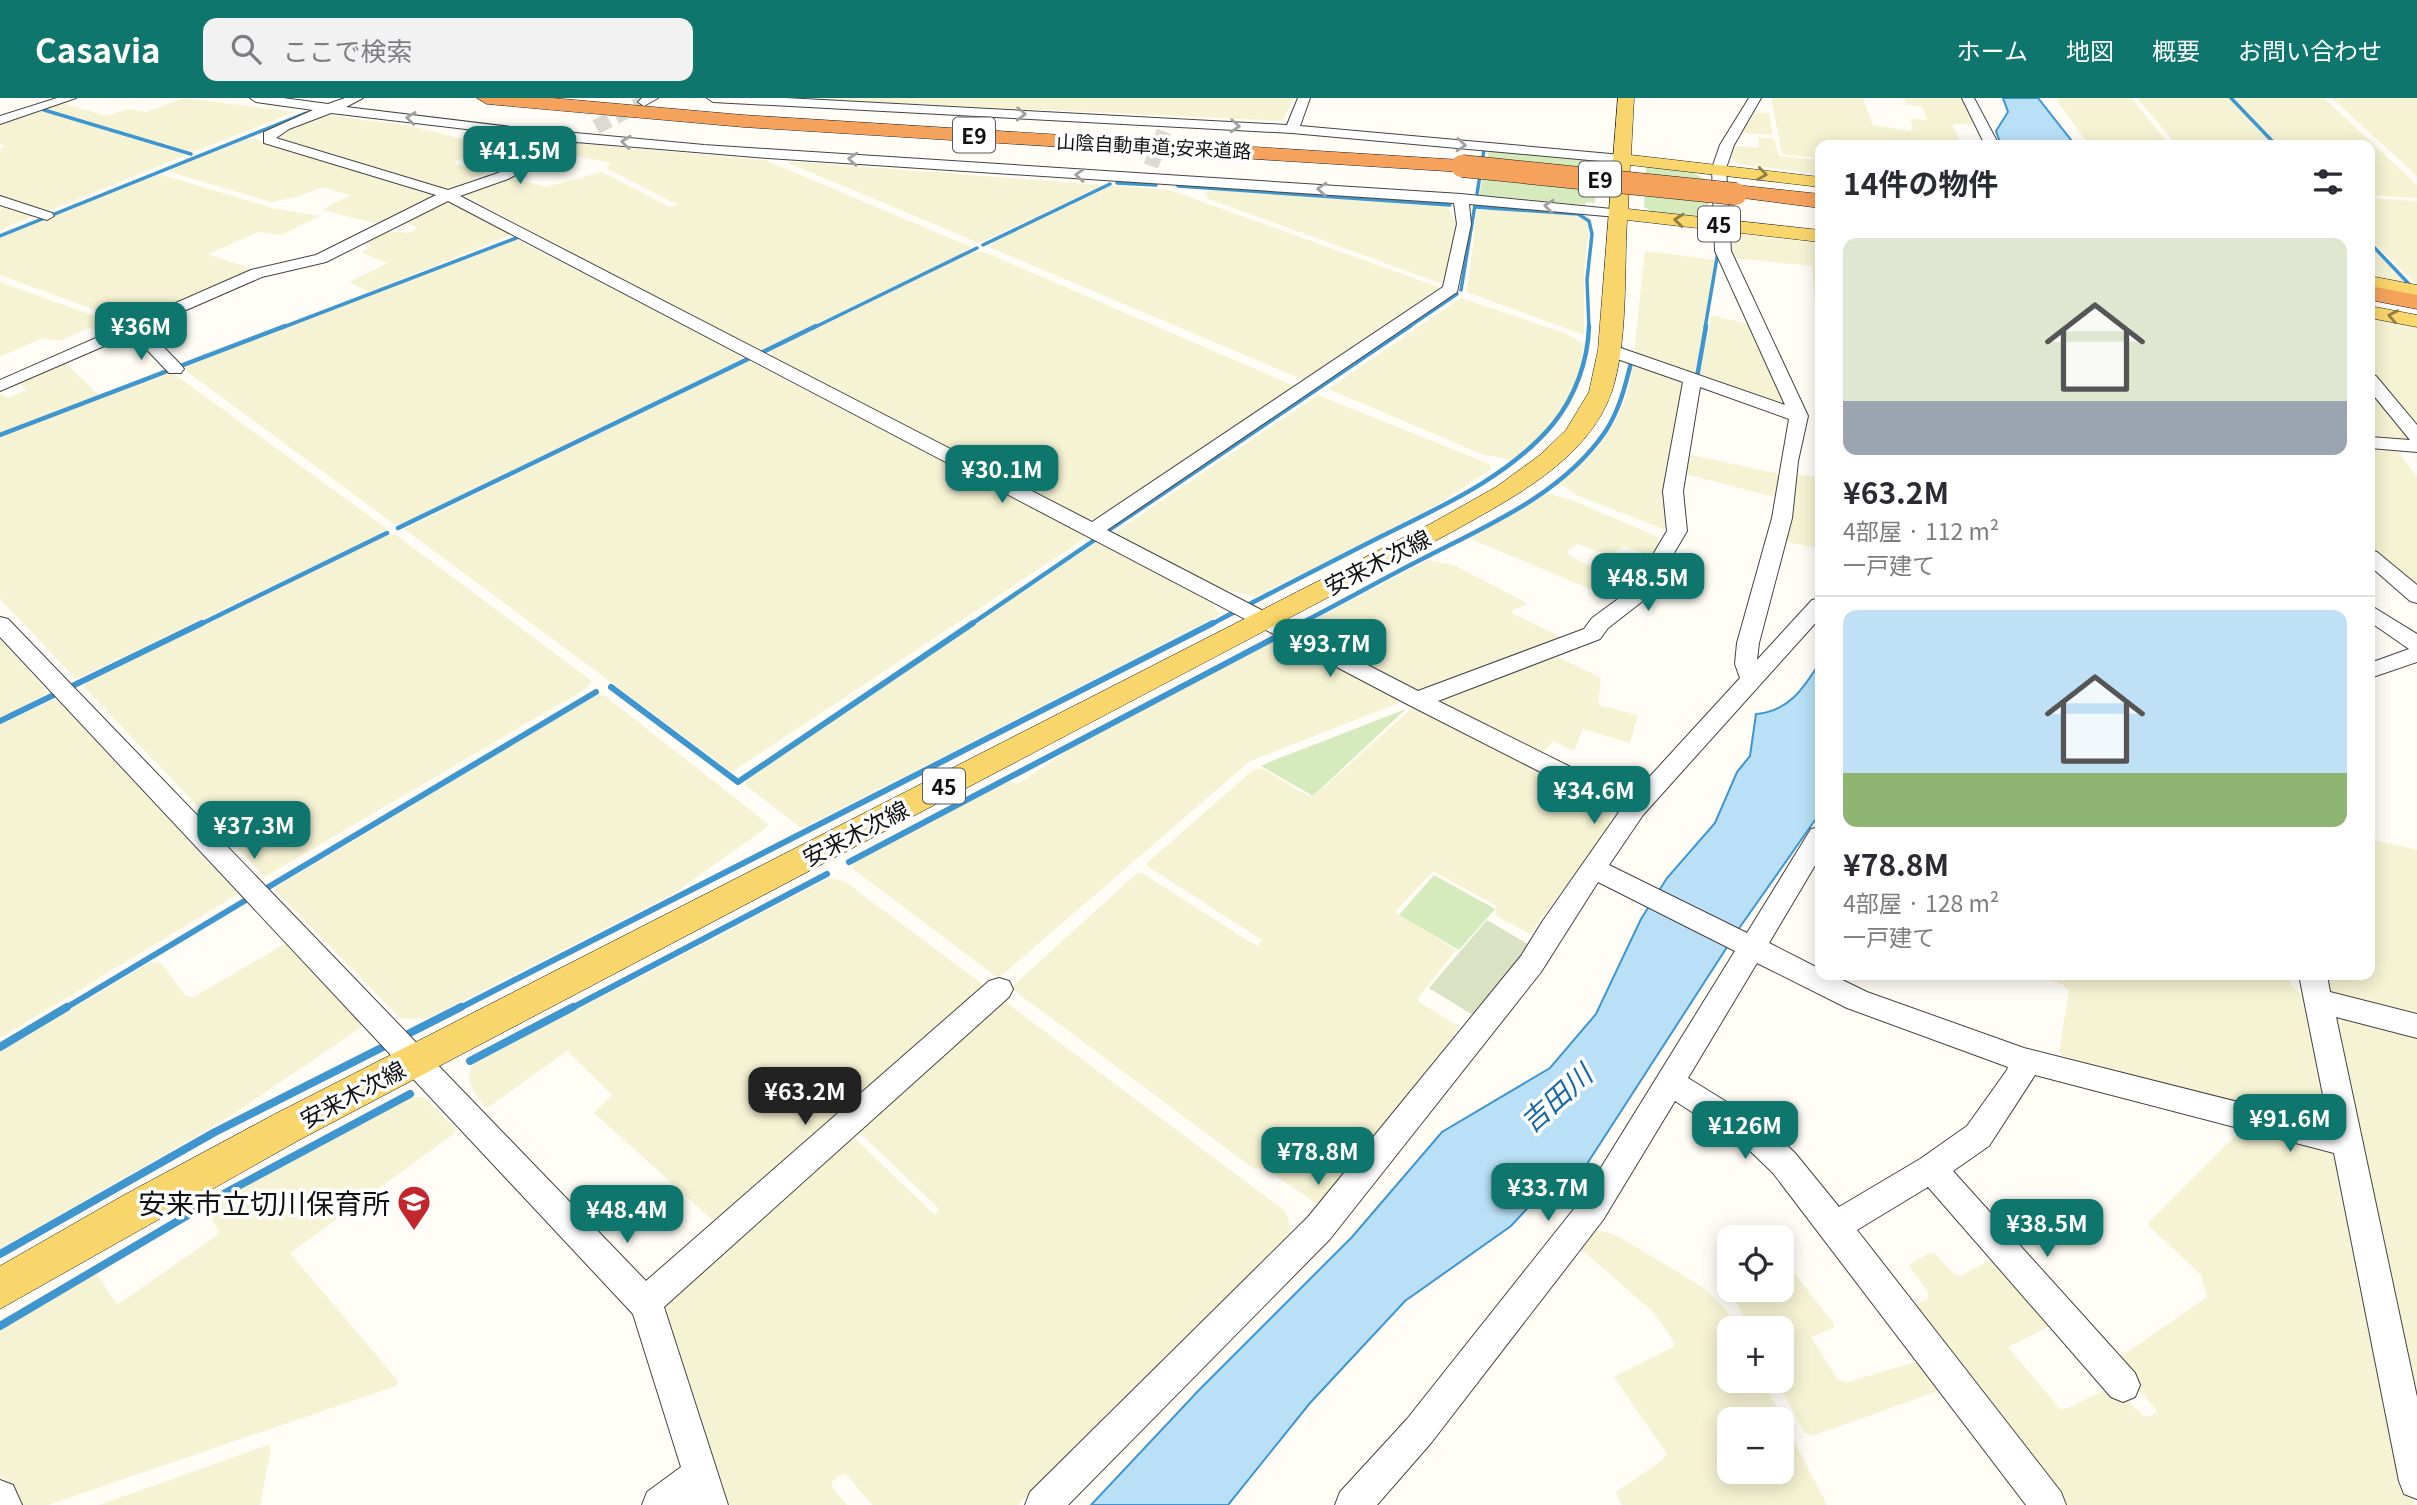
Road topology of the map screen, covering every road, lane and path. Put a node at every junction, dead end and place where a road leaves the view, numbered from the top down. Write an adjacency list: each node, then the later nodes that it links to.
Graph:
1 (29, 98): 13 (street)
2 (70, 98): 13 (street)
3 (256, 98): 12 (street)
4 (357, 98): 12 (street)
5 (487, 98): 19 (highway, 山陰自動車道;安来道路 / E9)
6 (516, 98): 19 (highway, 山陰自動車道;安来道路 / E9)
7 (713, 98): 15 (street, one-way to 15)
8 (1304, 98): 15 (street)
9 (1626, 98): 18 (main road, 安来木次線 / 45)
10 (1755, 98): 20 (street)
11 (1968, 98): 17 (street)
12 (328, 108): 16 (street, one-way to 12); 22 (street)
13 (0, 118)
14 (596, 127): 16 (street)
15 (1292, 129): 18 (street, one-way to 18)
16 (576, 137): 22 (street); 23 (street, one-way to 16)
17 (1990, 140)
18 (1622, 159): 20 (main road); 26 (main road, 安来木次線 / 45)
19 (1463, 164): 25 (highway, 山陰自動車道;安来道路 / E9, bridge)
20 (1719, 168): 21 (main road, one-way to 21); 28 (street)
21 (1815, 181)
22 (448, 195): 36 (street); 46 (street)
23 (1461, 198): 26 (street, one-way to 23); 46 (street)
24 (0, 200): 27 (street)
25 (1815, 202)
26 (1617, 213): 28 (main road, 45, one-way to 26); 37 (main road, 安来木次線 / 45)
27 (47, 216)
28 (1721, 224): 29 (main road, 45); 42 (street)
29 (1815, 235)
30 (2375, 283): 32 (main road)
31 (2375, 292): 33 (highway)
32 (2417, 292)
33 (2417, 300)
34 (2375, 313): 35 (main road, one-way to 34)
35 (2417, 321)
36 (136, 328): 38 (street); 40 (street)
37 (1609, 350): 39 (street); 51 (main road, 安来木次線 / 45)
38 (175, 369)
39 (1693, 377): 42 (street); 57 (street)
40 (0, 386)
41 (2375, 386): 43 (street)
42 (1800, 416): 56 (street)
43 (2417, 437)
44 (2375, 443): 45 (street)
45 (2417, 446)
46 (1094, 530): 51 (street)
47 (2375, 560): 48 (street)
48 (2417, 596)
49 (1815, 611): 56 (street)
50 (2375, 615): 53 (street)
51 (1263, 620): 57 (street); 67 (main road, 安来木次線 / 45)
52 (0, 624): 67 (street)
53 (2417, 644)
54 (2417, 654): 55 (street)
55 (2375, 669)
56 (1752, 680): 58 (street)
57 (1418, 700): 58 (street)
58 (1634, 809): 60 (street)
59 (1815, 844): 61 (street)
60 (1599, 871): 61 (street); 81 (street)
61 (1747, 947): 62 (street); 69 (street)
62 (1815, 980)
63 (1815, 980): 68 (street)
64 (2316, 988): 66 (street); 70 (street)
65 (999, 989): 74 (street)
66 (2417, 1026)
67 (415, 1060): 73 (main road, 安来木次線 / 45); 74 (street)
68 (2024, 1060): 70 (street); 71 (street)
69 (1668, 1081): 72 (street); 82 (street)
70 (2348, 1143): 76 (street)
71 (1931, 1170): 72 (street); 75 (street)
72 (1835, 1226): 83 (street)
73 (0, 1290)
74 (645, 1303): 77 (street)
75 (2123, 1385)
76 (2417, 1481)
77 (706, 1490): 80 (street)
78 (0, 1498): 79 (street)
79 (4, 1505)
80 (660, 1505)
81 (1043, 1505)
82 (1353, 1505)
83 (2048, 1505)

